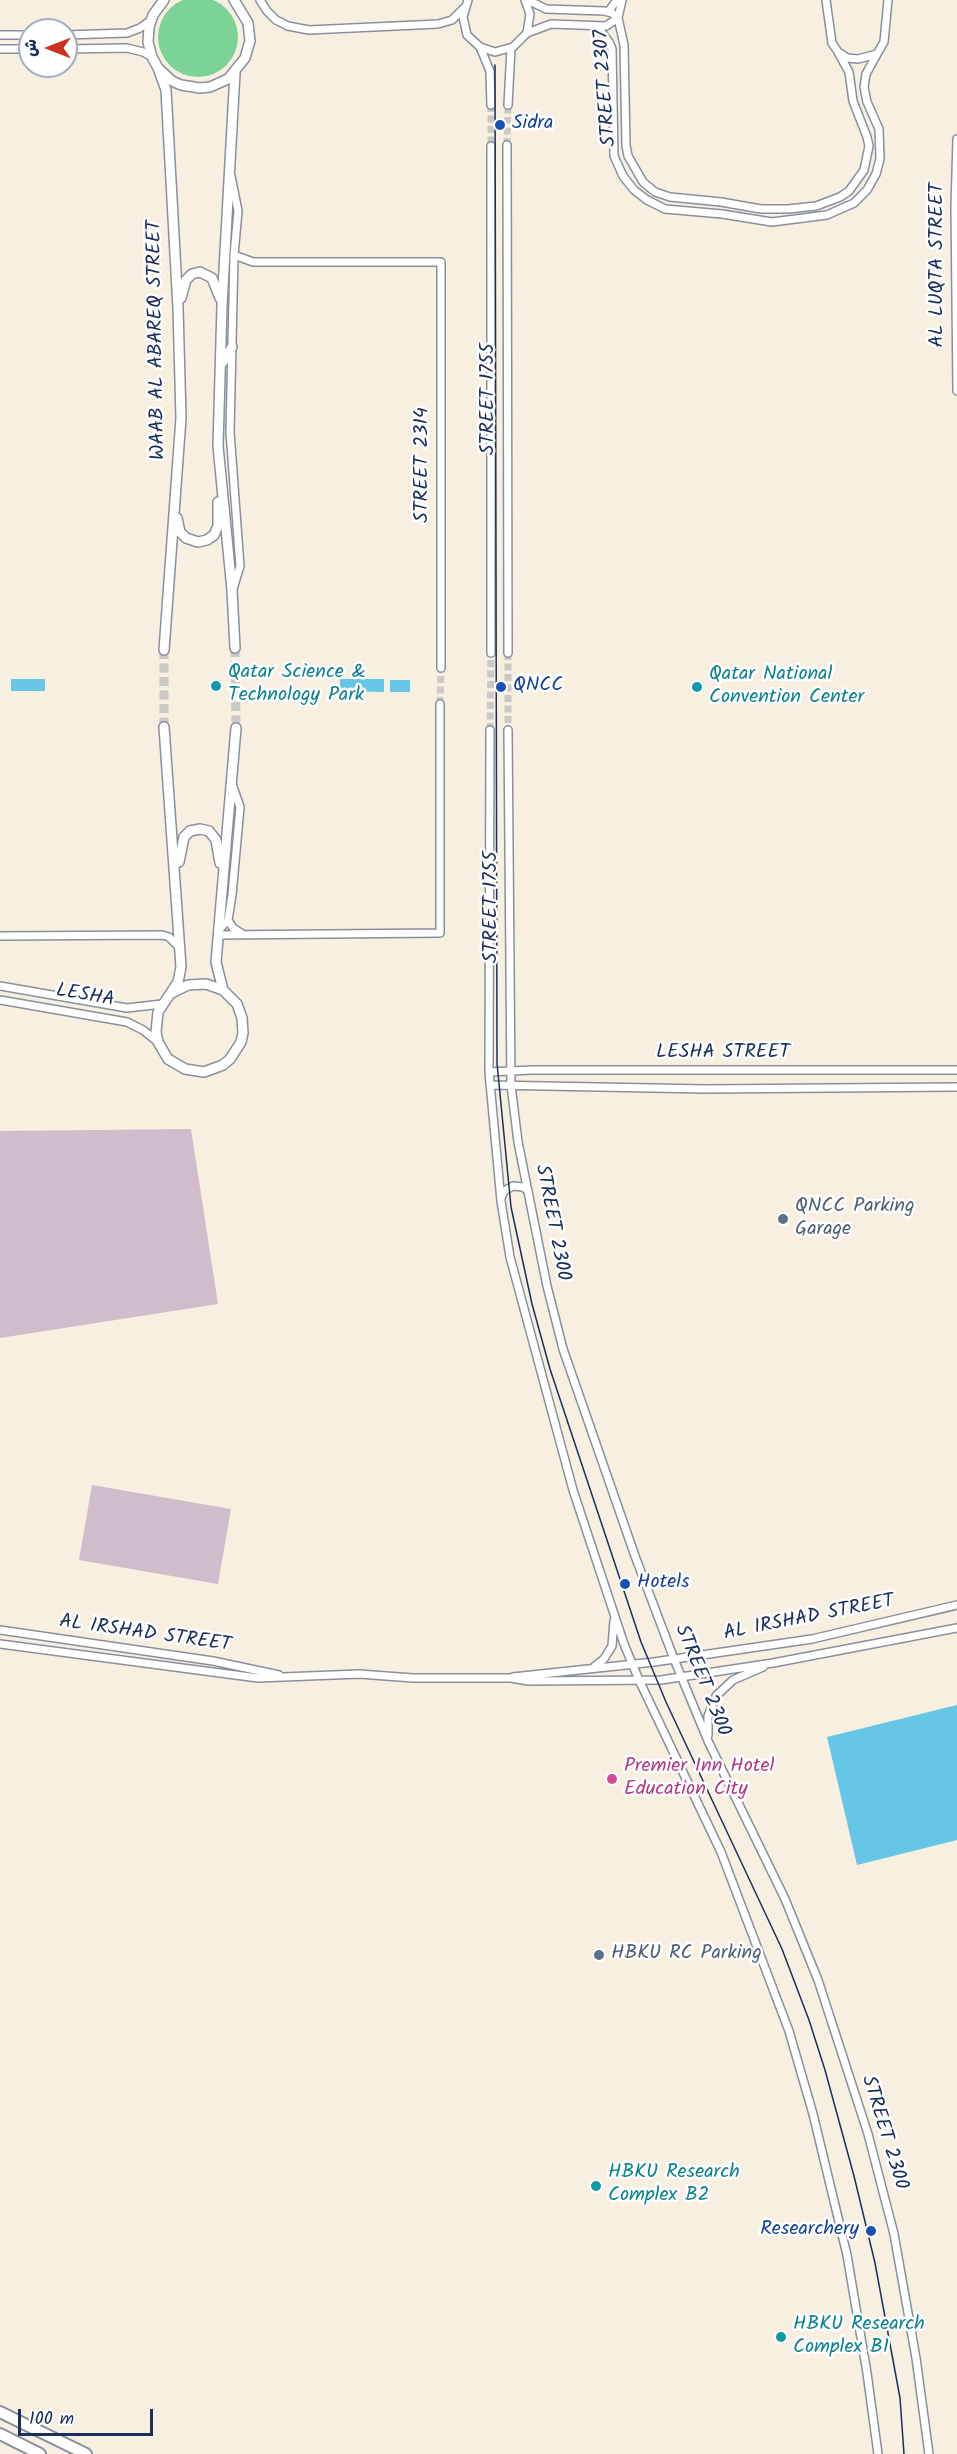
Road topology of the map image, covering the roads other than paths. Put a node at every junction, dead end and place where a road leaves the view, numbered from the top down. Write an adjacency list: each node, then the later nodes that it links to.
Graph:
1 (260, 0): 10 (street)
2 (468, 0): 10 (street)
3 (527, 0): 11 (street, STREET 2307); 15 (street)
4 (616, 0): 11 (street)
5 (622, 0): 12 (street)
6 (826, 0): 24 (street, STREET 2307)
7 (888, 0): 25 (street, STREET 2307)
8 (161, 2): 13 (street)
9 (238, 2): 28 (street)
10 (464, 8): 19 (street)
11 (608, 12): 12 (street, STREET 2307)
12 (618, 18): 14 (street, STREET 2307); 24 (street, STREET 2307)
13 (151, 20): 18 (street); 26 (street)
14 (597, 26): 15 (street, STREET 2307); 25 (street, STREET 2307)
15 (527, 33): 20 (street)
16 (0, 35): 17 (street)
17 (18, 35)
18 (78, 35)
19 (480, 47): 20 (street); 29 (street)
20 (511, 48): 30 (street)
21 (0, 49): 22 (street)
22 (18, 49)
23 (78, 49): 26 (street)
24 (838, 52): 25 (street)
25 (877, 54)
26 (152, 57): 27 (street)
27 (158, 68): 28 (street); 39 (street, WAAB AL ABAREQ STREET)
28 (235, 73): 34 (street)
29 (490, 105)
30 (508, 105)
31 (957, 139): 42 (street, AL LUQTA STREET)
32 (507, 145): 49 (street, STREET 1755)
33 (491, 146): 48 (street, STREET 1755)
34 (229, 168): 35 (street); 38 (street)
35 (234, 255): 36 (street); 37 (street)
36 (253, 261): 37 (street); 50 (street, STREET 2314)
37 (235, 275): 40 (street)
38 (222, 306): 39 (street); 41 (street)
39 (178, 308): 44 (street, WAAB AL ABAREQ STREET)
40 (232, 347): 41 (street); 45 (street)
41 (220, 370): 43 (street)
42 (957, 391)
43 (219, 464): 44 (street); 45 (street)
44 (175, 501): 47 (street, WAAB AL ABAREQ STREET)
45 (232, 590): 46 (street)
46 (235, 648)
47 (164, 650)
48 (491, 653)
49 (508, 653)
50 (441, 668)
51 (440, 704): 63 (street)
52 (164, 727): 58 (street)
53 (236, 728): 56 (street)
54 (490, 730): 74 (street, STREET 1755)
55 (508, 730): 72 (street, STREET 1755)
56 (232, 783): 57 (street); 60 (street)
57 (222, 889): 58 (street); 61 (street)
58 (177, 890): 59 (street)
59 (176, 920): 62 (street); 65 (street)
60 (228, 920): 61 (street); 63 (street)
61 (218, 933): 63 (street); 67 (street)
62 (162, 935): 64 (street); 65 (street)
63 (245, 935)
64 (0, 936)
65 (181, 949): 68 (street)
66 (0, 986): 70 (street)
67 (223, 990): 68 (street); 71 (street)
68 (172, 993): 70 (street)
69 (0, 1000): 71 (street, LESHA)
70 (162, 1004): 71 (street)
71 (158, 1042)
72 (511, 1070): 73 (street, LESHA STREET); 74 (street, LESHA STREET); 76 (street, STREET 1755)
73 (957, 1070)
74 (489, 1072): 75 (street, STREET 1755)
75 (490, 1085): 76 (street, LESHA STREET); 79 (street)
76 (511, 1085): 77 (street, LESHA STREET); 78 (street, STREET 2300)
77 (957, 1087)
78 (527, 1190): 79 (street); 85 (street, STREET 2300)
79 (501, 1201): 81 (street)
80 (957, 1605): 85 (street, AL IRSHAD STREET)
81 (614, 1616): 87 (street); 88 (street)
82 (957, 1628): 86 (street, AL IRSHAD STREET)
83 (0, 1629): 89 (street, AL IRSHAD STREET)
84 (0, 1644): 89 (street, AL IRSHAD STREET)
85 (674, 1659): 87 (street, AL IRSHAD STREET); 90 (street, STREET 2300)
86 (773, 1663): 90 (street, AL IRSHAD STREET); 93 (street, AL IRSHAD STREET)
87 (632, 1664): 88 (street, AL IRSHAD STREET); 92 (street)
88 (594, 1667): 91 (street, AL IRSHAD STREET)
89 (285, 1676): 91 (street, AL IRSHAD STREET)
90 (681, 1677): 92 (street, AL IRSHAD STREET); 93 (street, STREET 2300)
91 (511, 1678): 92 (street, AL IRSHAD STREET)
92 (639, 1680): 98 (street)
93 (708, 1741): 99 (street, STREET 2300)
94 (0, 2412): 97 (main road)
95 (0, 2434): 96 (main road)
96 (40, 2454)
97 (86, 2454)
98 (878, 2454)
99 (929, 2454)

